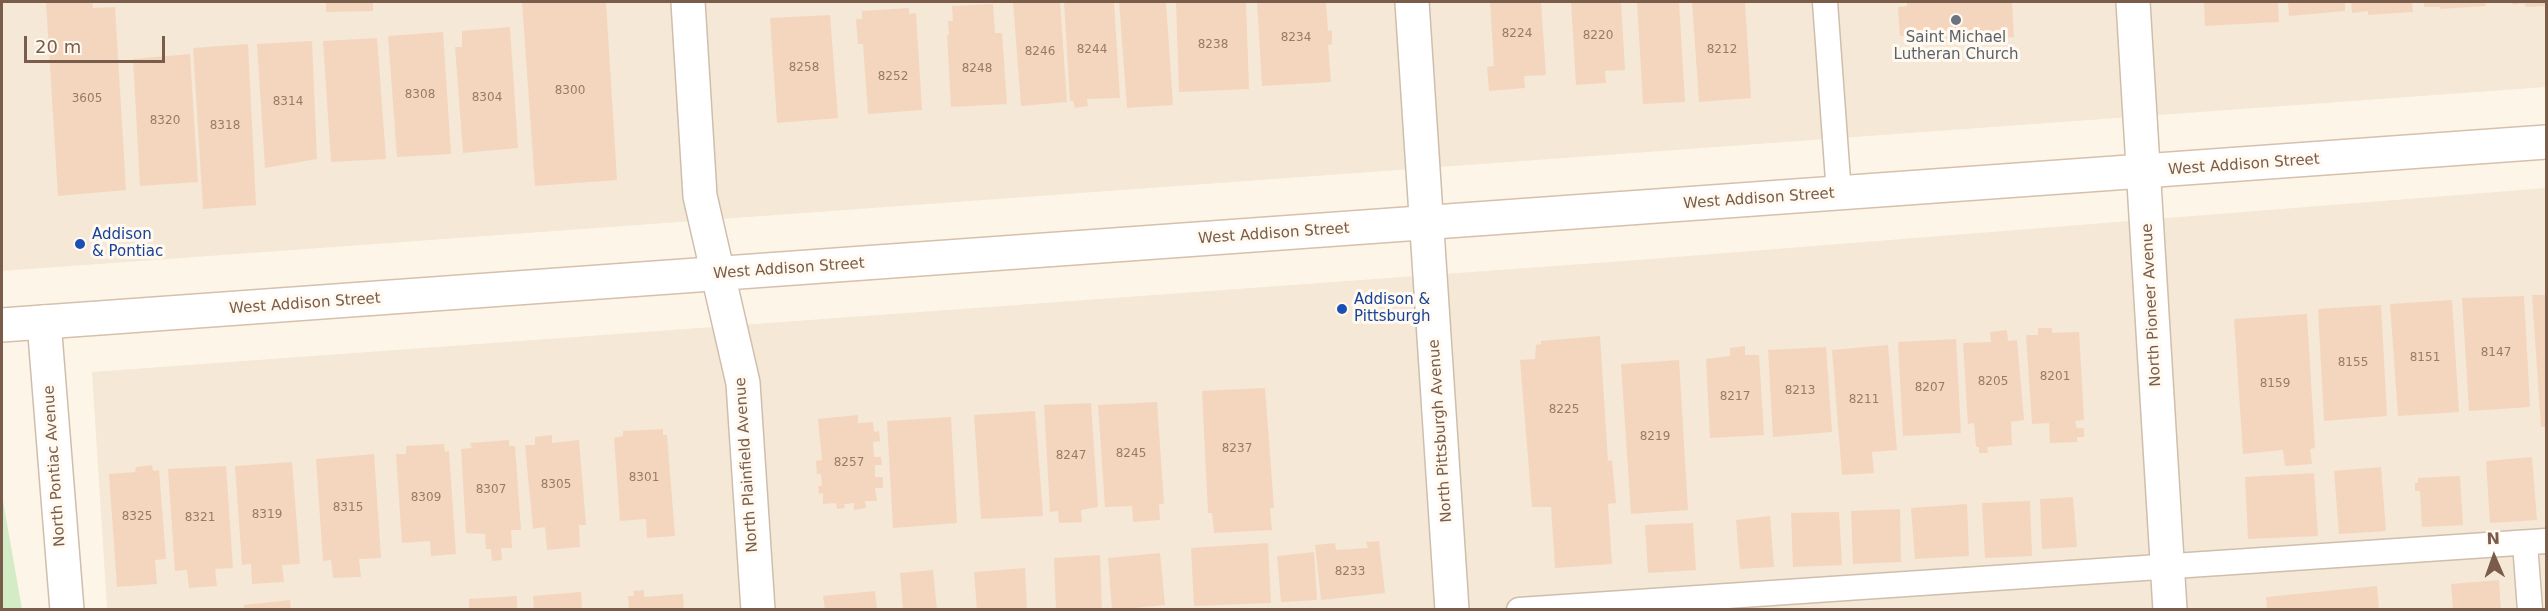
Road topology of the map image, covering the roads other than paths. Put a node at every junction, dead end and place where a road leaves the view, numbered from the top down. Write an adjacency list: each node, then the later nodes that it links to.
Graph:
1 (688, 2): 9 (street, North Plainfield Avenue)
2 (1412, 2): 8 (street, North Pittsburgh Avenue)
3 (1826, 2): 7 (lane)
4 (2133, 2): 6 (street, North Pioneer Avenue)
5 (2547, 142): 6 (street, West Addison Street)
6 (2144, 172): 7 (street, West Addison Street); 13 (street, North Pioneer Avenue)
7 (1839, 194): 8 (street, West Addison Street)
8 (1427, 223): 9 (street, West Addison Street); 17 (street, North Pittsburgh Avenue)
9 (718, 274): 10 (street, West Addison Street); 16 (street, North Plainfield Avenue)
10 (44, 322): 11 (street, West Addison Street); 15 (street, North Pontiac Avenue)
11 (2, 325)
12 (2536, 542): 13 (lane); 20 (lane)
13 (2167, 566): 14 (lane); 19 (street, North Pioneer Avenue)
14 (1817, 599): 18 (lane)
15 (67, 609)
16 (758, 609)
17 (1452, 609)
18 (1519, 609)
19 (2170, 609)
20 (2530, 609)

